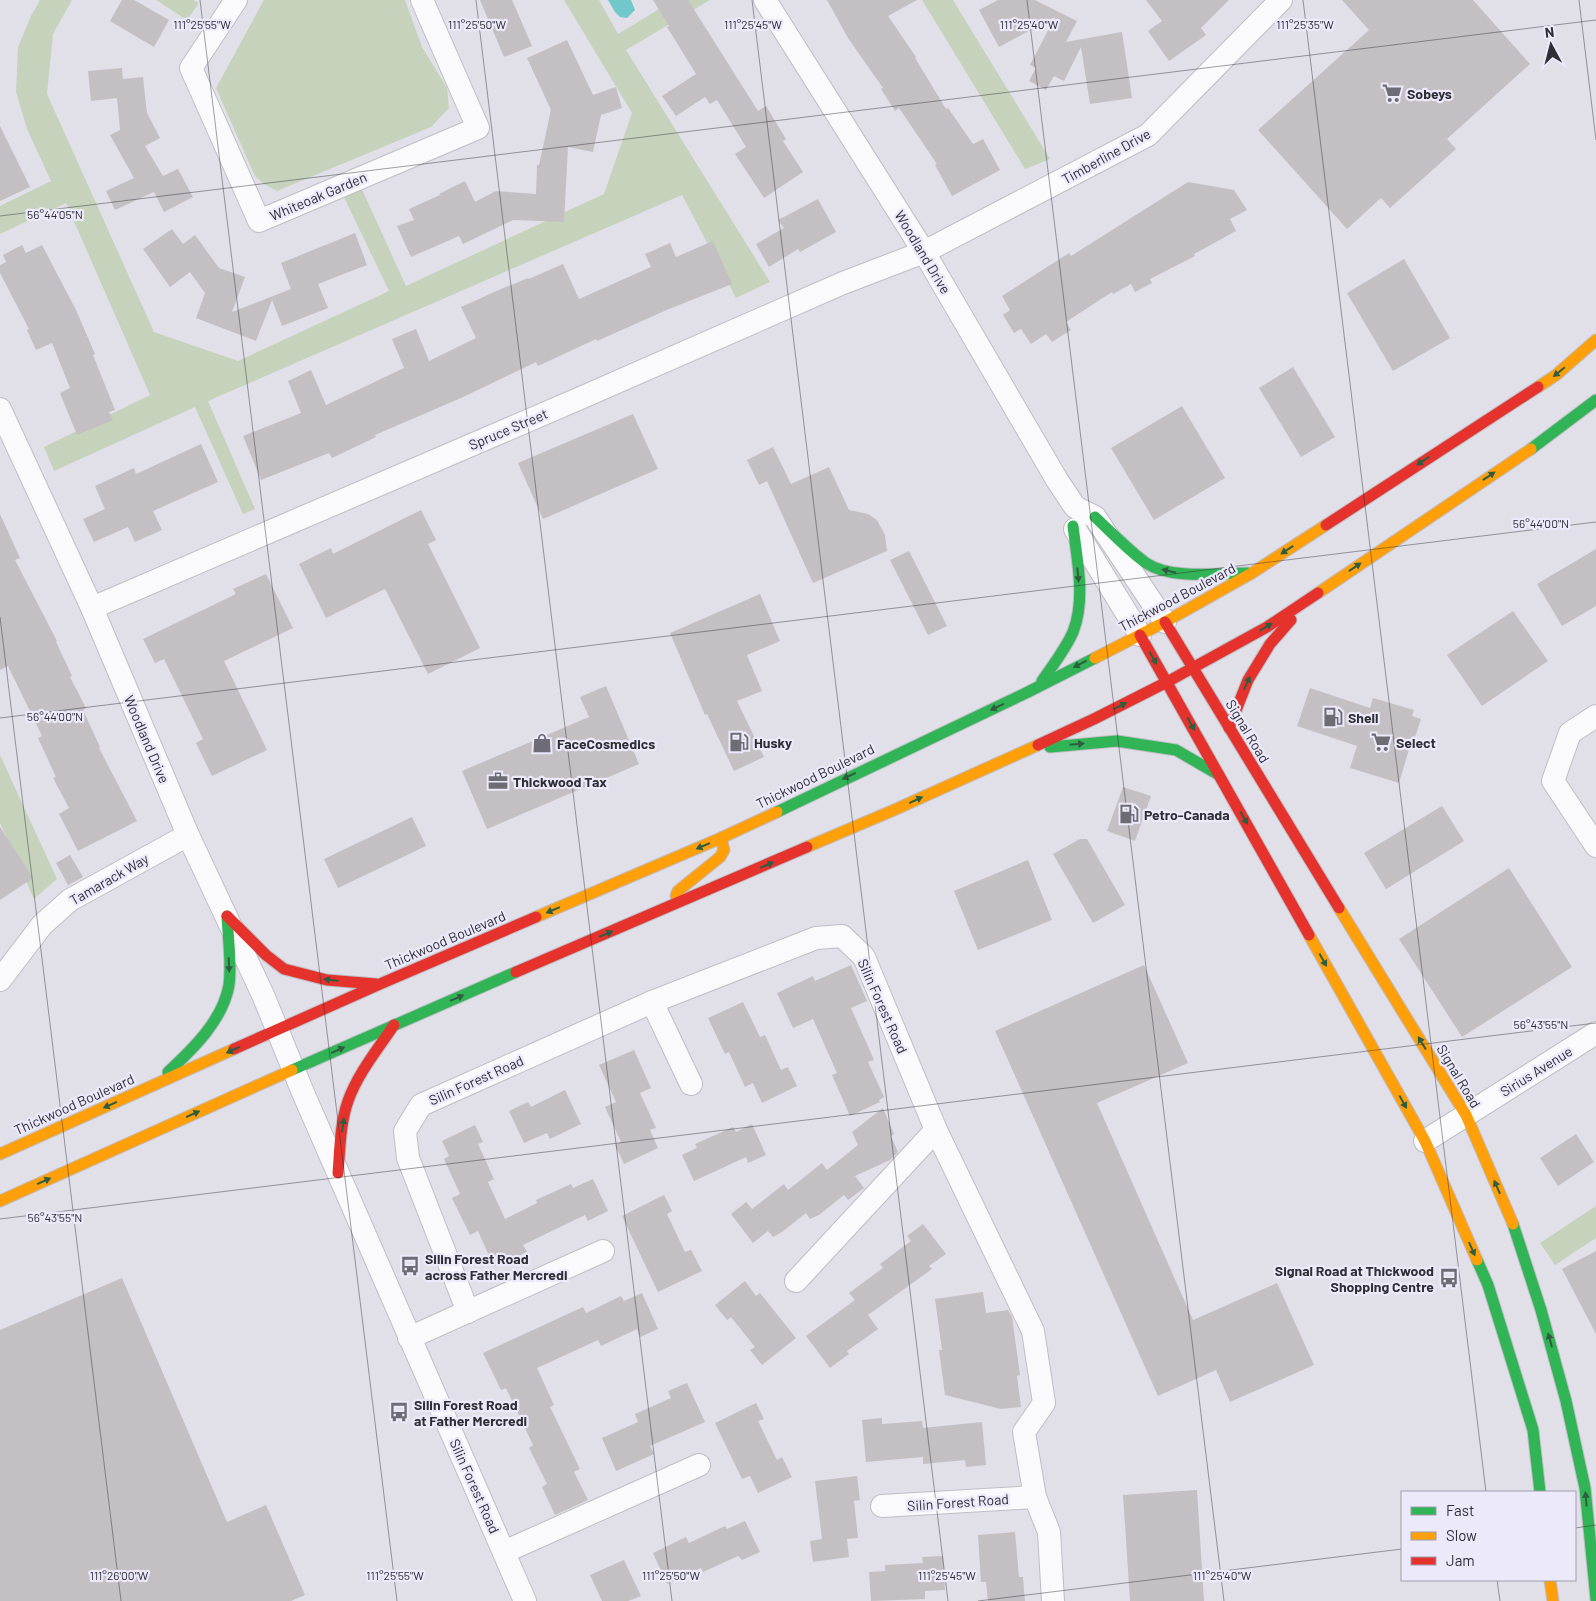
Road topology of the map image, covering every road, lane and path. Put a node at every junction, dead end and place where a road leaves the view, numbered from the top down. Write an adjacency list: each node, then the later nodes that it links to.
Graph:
1 (236, 0): 2 (street, Whiteoak Garden)
2 (422, 0)
3 (765, 0): 5 (street, Woodland Drive)
4 (1281, 0): 5 (street, Timberline Drive)
5 (924, 252): 9 (street, Woodland Drive); 13 (street, Spruce Street)
6 (1596, 340): 11 (main road, Thickwood Boulevard, one-way to 11)
7 (1596, 400): 12 (main road, one-way to 7)
8 (0, 408): 13 (street, Woodland Drive)
9 (1074, 516): 10 (street, Woodland Drive); 15 (street, Woodland Drive); 18 (main road, one-way to 18)
10 (1095, 517): 11 (main road, one-way to 10); 14 (street)
11 (1252, 573): 14 (main road, Thickwood Boulevard)
12 (1314, 594): 16 (main road, one-way to 12); 20 (main road, one-way to 12)
13 (92, 608): 23 (street, Woodland Drive)
14 (1164, 622): 15 (main road, Thickwood Boulevard); 16 (main road, Signal Road)
15 (1140, 635): 17 (main road, one-way to 17); 18 (main road, Thickwood Boulevard, one-way to 18)
16 (1193, 668): 17 (main road); 20 (main road, Signal Road)
17 (1167, 682): 21 (main road, one-way to 17); 22 (main road, one-way to 22)
18 (1040, 685): 24 (main road, Thickwood Boulevard, one-way to 24)
19 (1596, 716): 25 (street)
20 (1229, 728): 37 (main road, Signal Road, one-way to 20)
21 (1028, 749): 22 (main road, one-way to 22); 26 (main road, one-way to 21)
22 (1220, 776): 39 (main road, one-way to 39)
23 (188, 835): 27 (street, Woodland Drive); 28 (street, Tamarack Way)
24 (720, 838): 26 (main road); 29 (main road, Thickwood Boulevard, one-way to 29)
25 (1596, 846)
26 (674, 904): 31 (main road, one-way to 26)
27 (227, 916): 29 (main road, one-way to 27); 32 (street, Woodland Drive); 36 (main road, one-way to 36)
28 (0, 980)
29 (380, 984): 32 (main road, Thickwood Boulevard)
30 (652, 1002): 35 (street); 38 (street, Silin Forest Road); 45 (street, Silin Forest Road)
31 (394, 1025): 34 (main road, one-way to 31); 41 (main road, one-way to 31)
32 (278, 1031): 34 (street, Woodland Drive); 36 (main road, Thickwood Boulevard, one-way to 36)
33 (1596, 1033): 37 (street, Sirius Avenue)
34 (293, 1070): 41 (street, Silin Forest Road); 42 (main road, one-way to 34)
35 (691, 1084)
36 (154, 1085): 40 (main road, Thickwood Boulevard, one-way to 40)
37 (1466, 1115): 39 (street, Sirius Avenue); 53 (main road, Signal Road, one-way to 37)
38 (936, 1130): 44 (street); 49 (street, Silin Forest Road)
39 (1425, 1141): 48 (main road, one-way to 48)
40 (0, 1154)
41 (338, 1173): 46 (street, Silin Forest Road)
42 (0, 1201)
43 (603, 1251): 45 (street)
44 (796, 1281)
45 (468, 1312): 46 (street)
46 (410, 1338): 51 (street, Silin Forest Road)
47 (699, 1465): 51 (street)
48 (1540, 1491)
49 (1034, 1497): 50 (street, Silin Forest Road); 55 (street, Silin Forest Road)
50 (882, 1506)
51 (504, 1552): 54 (street, Silin Forest Road)
52 (1550, 1581): 56 (main road)
53 (1596, 1599)
54 (525, 1601)
55 (1053, 1601)
56 (1553, 1601)

